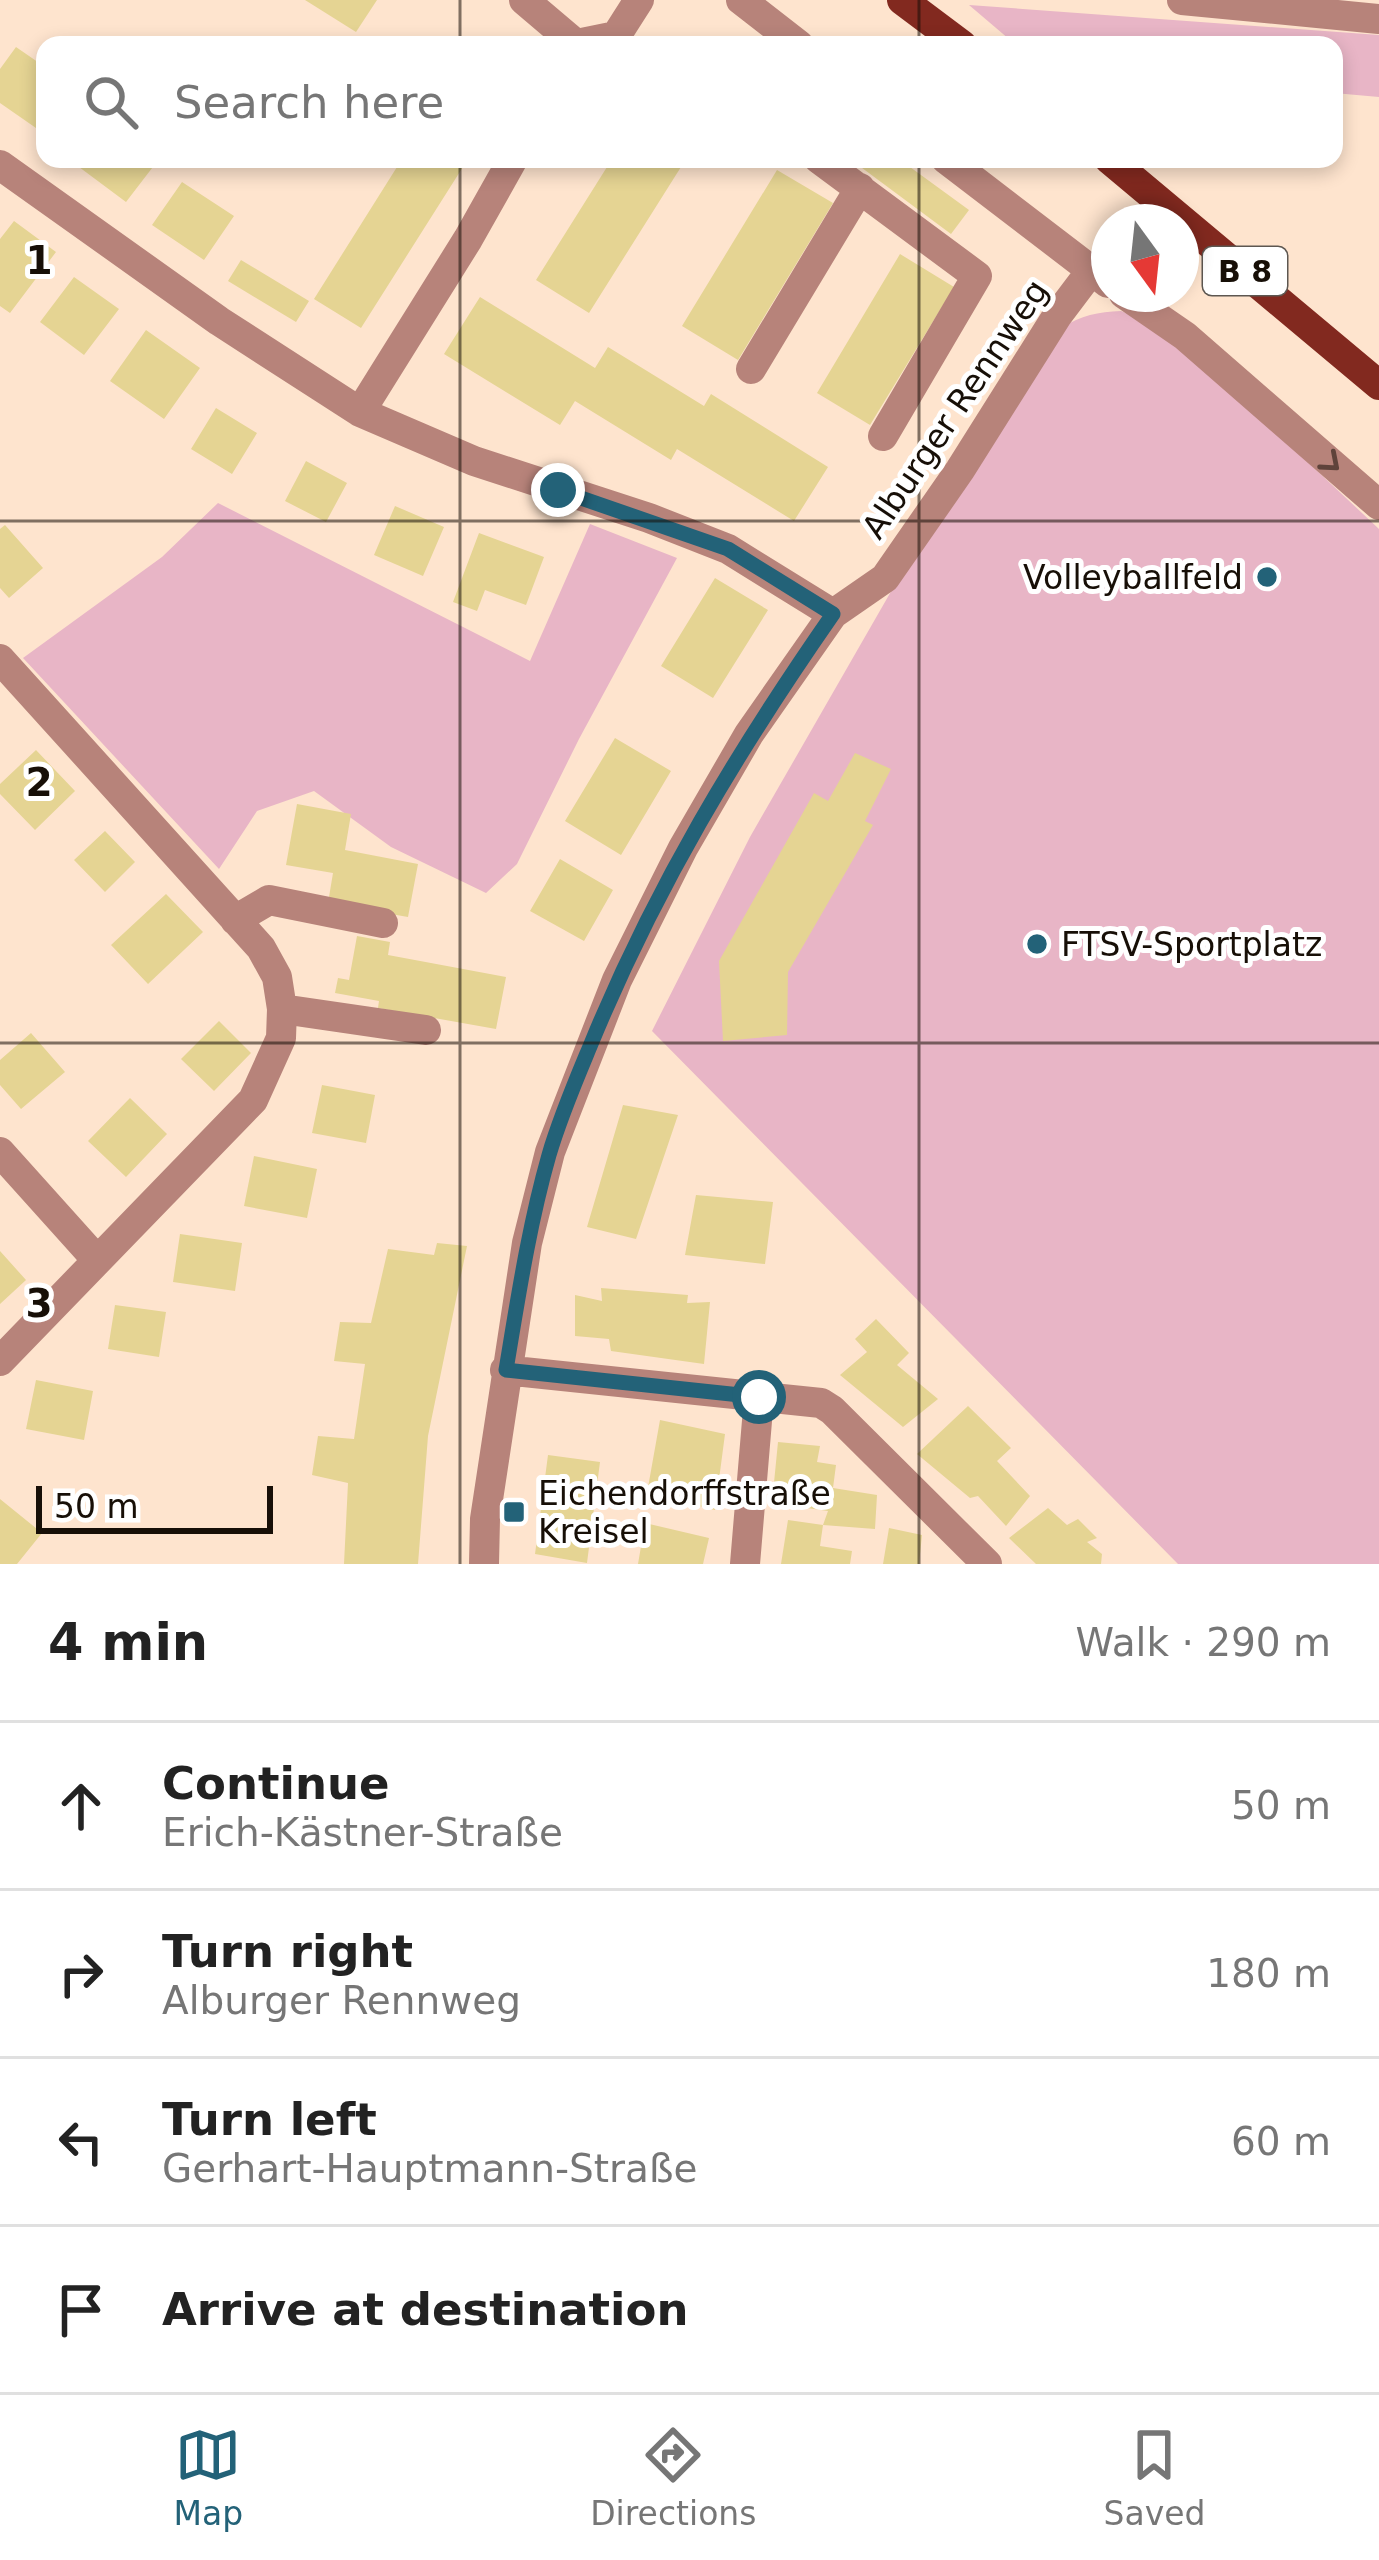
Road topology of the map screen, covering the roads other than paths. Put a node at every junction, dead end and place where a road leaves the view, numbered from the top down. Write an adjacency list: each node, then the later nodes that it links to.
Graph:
1 (524, 0): 7 (street)
2 (640, 0): 8 (street)
3 (741, 0): 9 (street)
4 (902, 0): 10 (main road)
5 (1182, 0): 6 (street)
6 (1379, 19)
7 (566, 36)
8 (626, 36)
9 (787, 36)
10 (950, 36)
11 (0, 165): 22 (street)
12 (508, 168): 22 (street)
13 (832, 168): 16 (street)
14 (958, 168): 17 (street)
15 (1119, 168): 21 (main road, B 8)
16 (860, 188): 20 (street); 23 (street)
17 (1091, 271)
18 (1091, 286): 25 (street, Alburger Rennweg)
19 (1150, 312): 24 (street, one-way to 24)
20 (752, 369)
21 (1379, 386)
22 (360, 412): 25 (street)
23 (883, 436)
24 (1379, 505)
25 (833, 614): 34 (street, Alburger Rennweg)
26 (0, 659): 27 (street)
27 (235, 920): 28 (street); 29 (street)
28 (383, 923)
29 (282, 1009): 30 (street); 32 (street)
30 (426, 1030)
31 (0, 1152): 32 (street)
32 (97, 1260): 33 (street)
33 (0, 1361)
34 (506, 1370): 35 (street); 36 (street, Alburger Rennweg)
35 (759, 1397): 37 (street); 38 (street)
36 (484, 1564)
37 (745, 1564)
38 (987, 1564)

